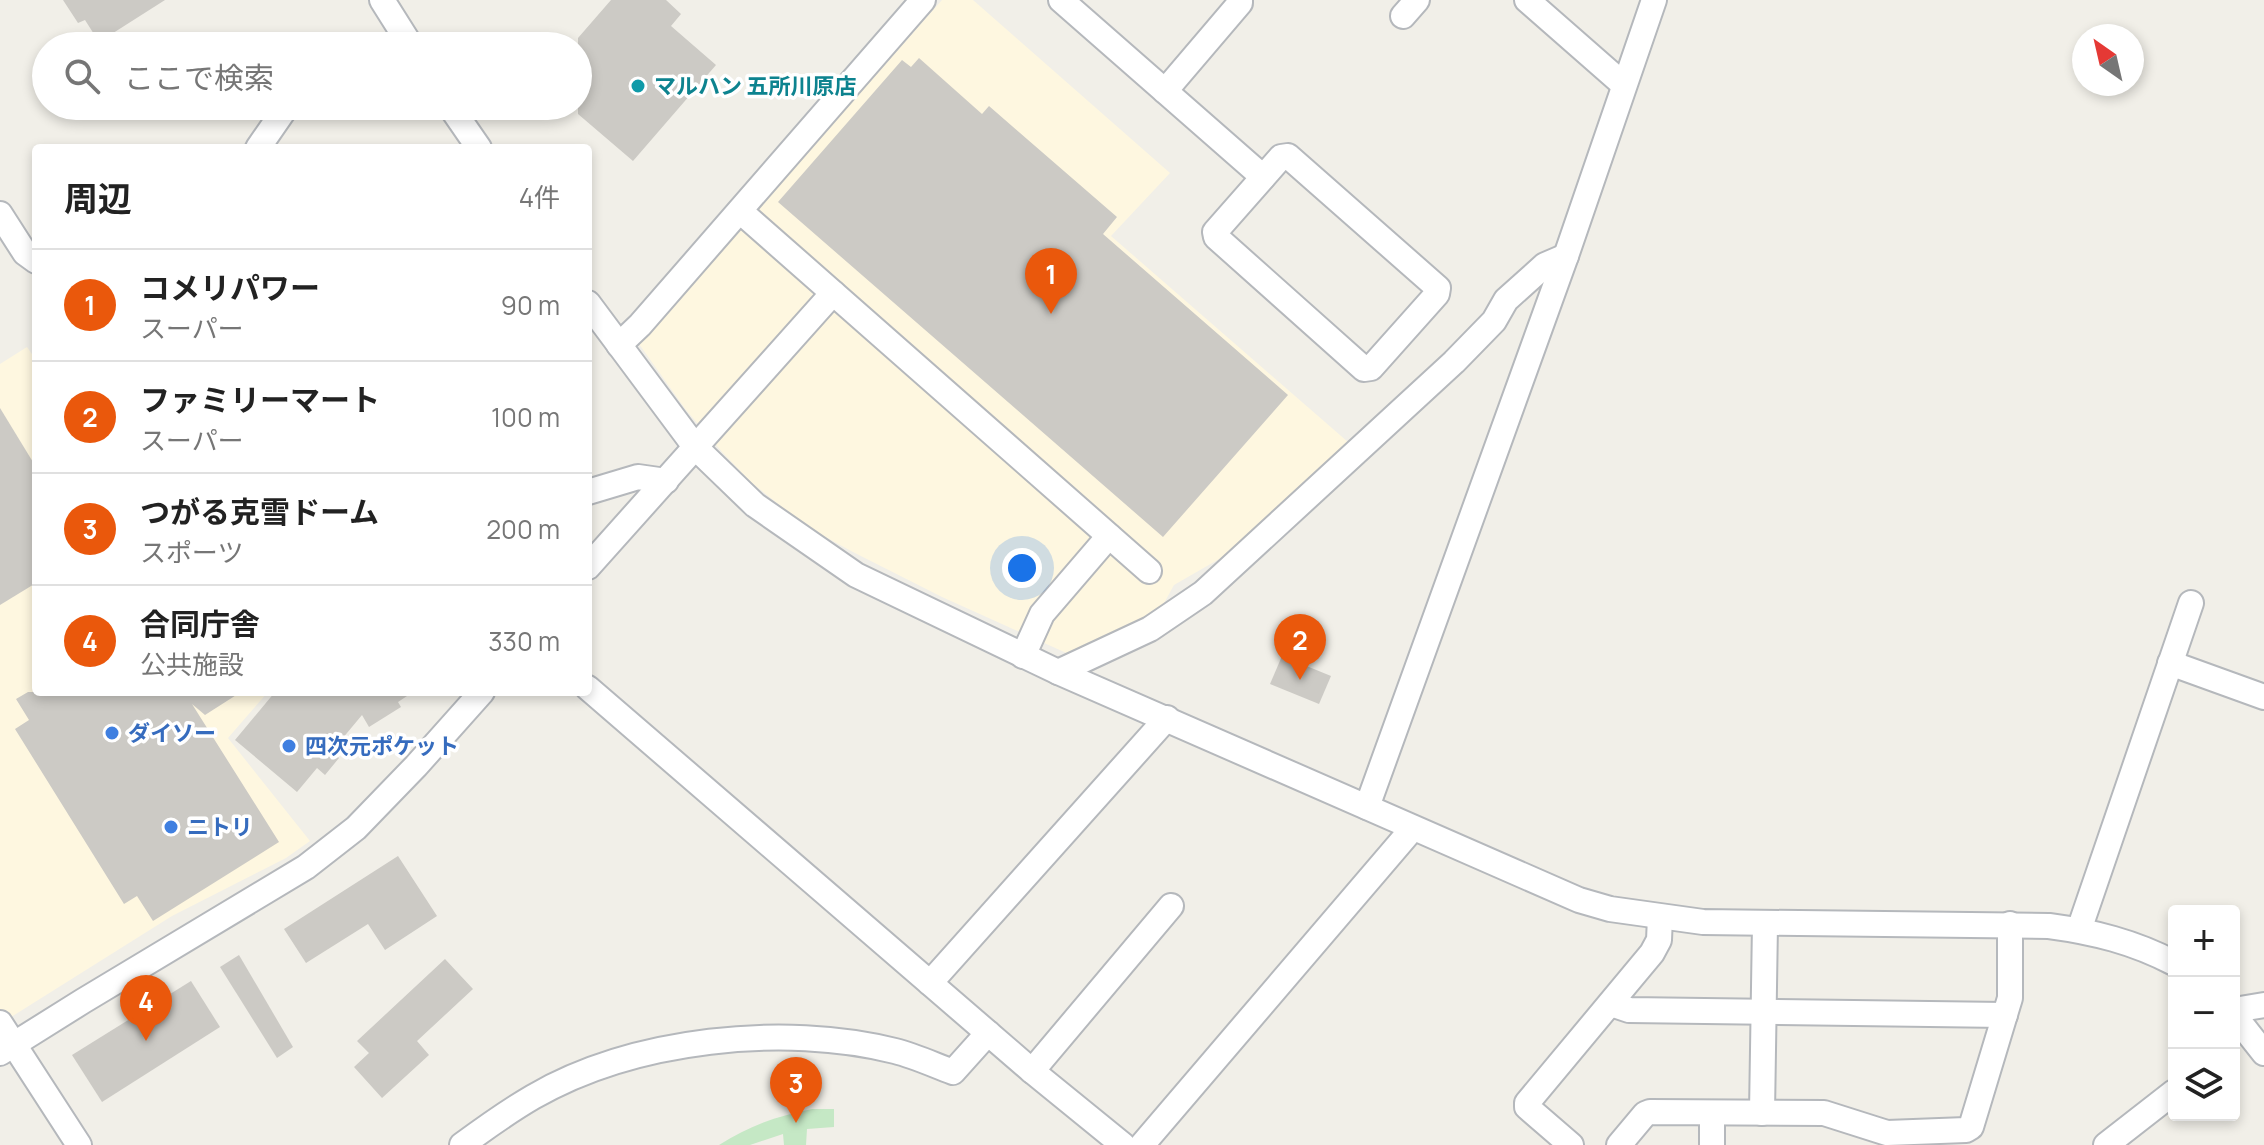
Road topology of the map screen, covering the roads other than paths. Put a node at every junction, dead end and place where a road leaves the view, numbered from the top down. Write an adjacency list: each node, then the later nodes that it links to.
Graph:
1 (382, 0): 7 (street)
2 (923, 0): 15 (street)
3 (1061, 0): 9 (street)
4 (1240, 0): 9 (street)
5 (1527, 0): 8 (street)
6 (1654, 0): 8 (street)
7 (402, 32)
8 (1624, 85): 17 (street)
9 (1165, 91): 14 (street)
10 (277, 120): 12 (street)
11 (460, 120): 13 (street)
12 (261, 144)
13 (476, 144)
14 (1263, 177): 14 (street)
15 (740, 211): 19 (street); 21 (street)
16 (0, 214): 18 (street)
17 (1566, 256): 31 (street); 36 (street)
18 (32, 258)
19 (833, 293): 22 (street); 25 (street)
20 (592, 308): 21 (street)
21 (619, 345): 22 (street)
22 (696, 448): 23 (street); 29 (street)
23 (666, 481): 24 (street); 26 (street)
24 (592, 491)
25 (1109, 536): 27 (street); 29 (street)
26 (592, 563)
27 (1149, 571)
28 (2191, 603): 30 (street)
29 (1023, 656): 31 (street)
30 (2170, 663): 34 (street); 42 (street)
31 (1058, 672): 35 (street)
32 (592, 691): 44 (street)
33 (478, 696): 52 (street)
34 (2264, 697)
35 (1167, 718): 36 (street); 44 (street)
36 (1367, 807): 37 (street)
37 (1413, 828): 39 (street); 60 (street)
38 (1171, 906): 53 (street)
39 (1660, 917): 40 (street); 45 (street)
40 (1765, 924): 41 (street); 47 (street)
41 (2010, 924): 42 (street); 48 (street)
42 (2079, 930): 43 (street)
43 (2168, 960)
44 (930, 983): 51 (street)
45 (1611, 1004): 47 (street); 61 (street)
46 (2264, 1005): 50 (street)
47 (1764, 1011): 48 (street); 55 (street)
48 (2005, 1015): 55 (street)
49 (0, 1023): 52 (street)
50 (2243, 1031)
51 (988, 1033): 53 (street); 58 (street)
52 (7, 1049): 57 (street)
53 (1032, 1071): 59 (street)
54 (2168, 1097): 64 (street)
55 (1762, 1113): 56 (street)
56 (1712, 1114): 62 (street); 63 (street)
57 (79, 1145)
58 (462, 1145)
59 (1123, 1145)
60 (1142, 1145)
61 (1571, 1145)
62 (1619, 1145)
63 (1712, 1145)
64 (2106, 1145)

